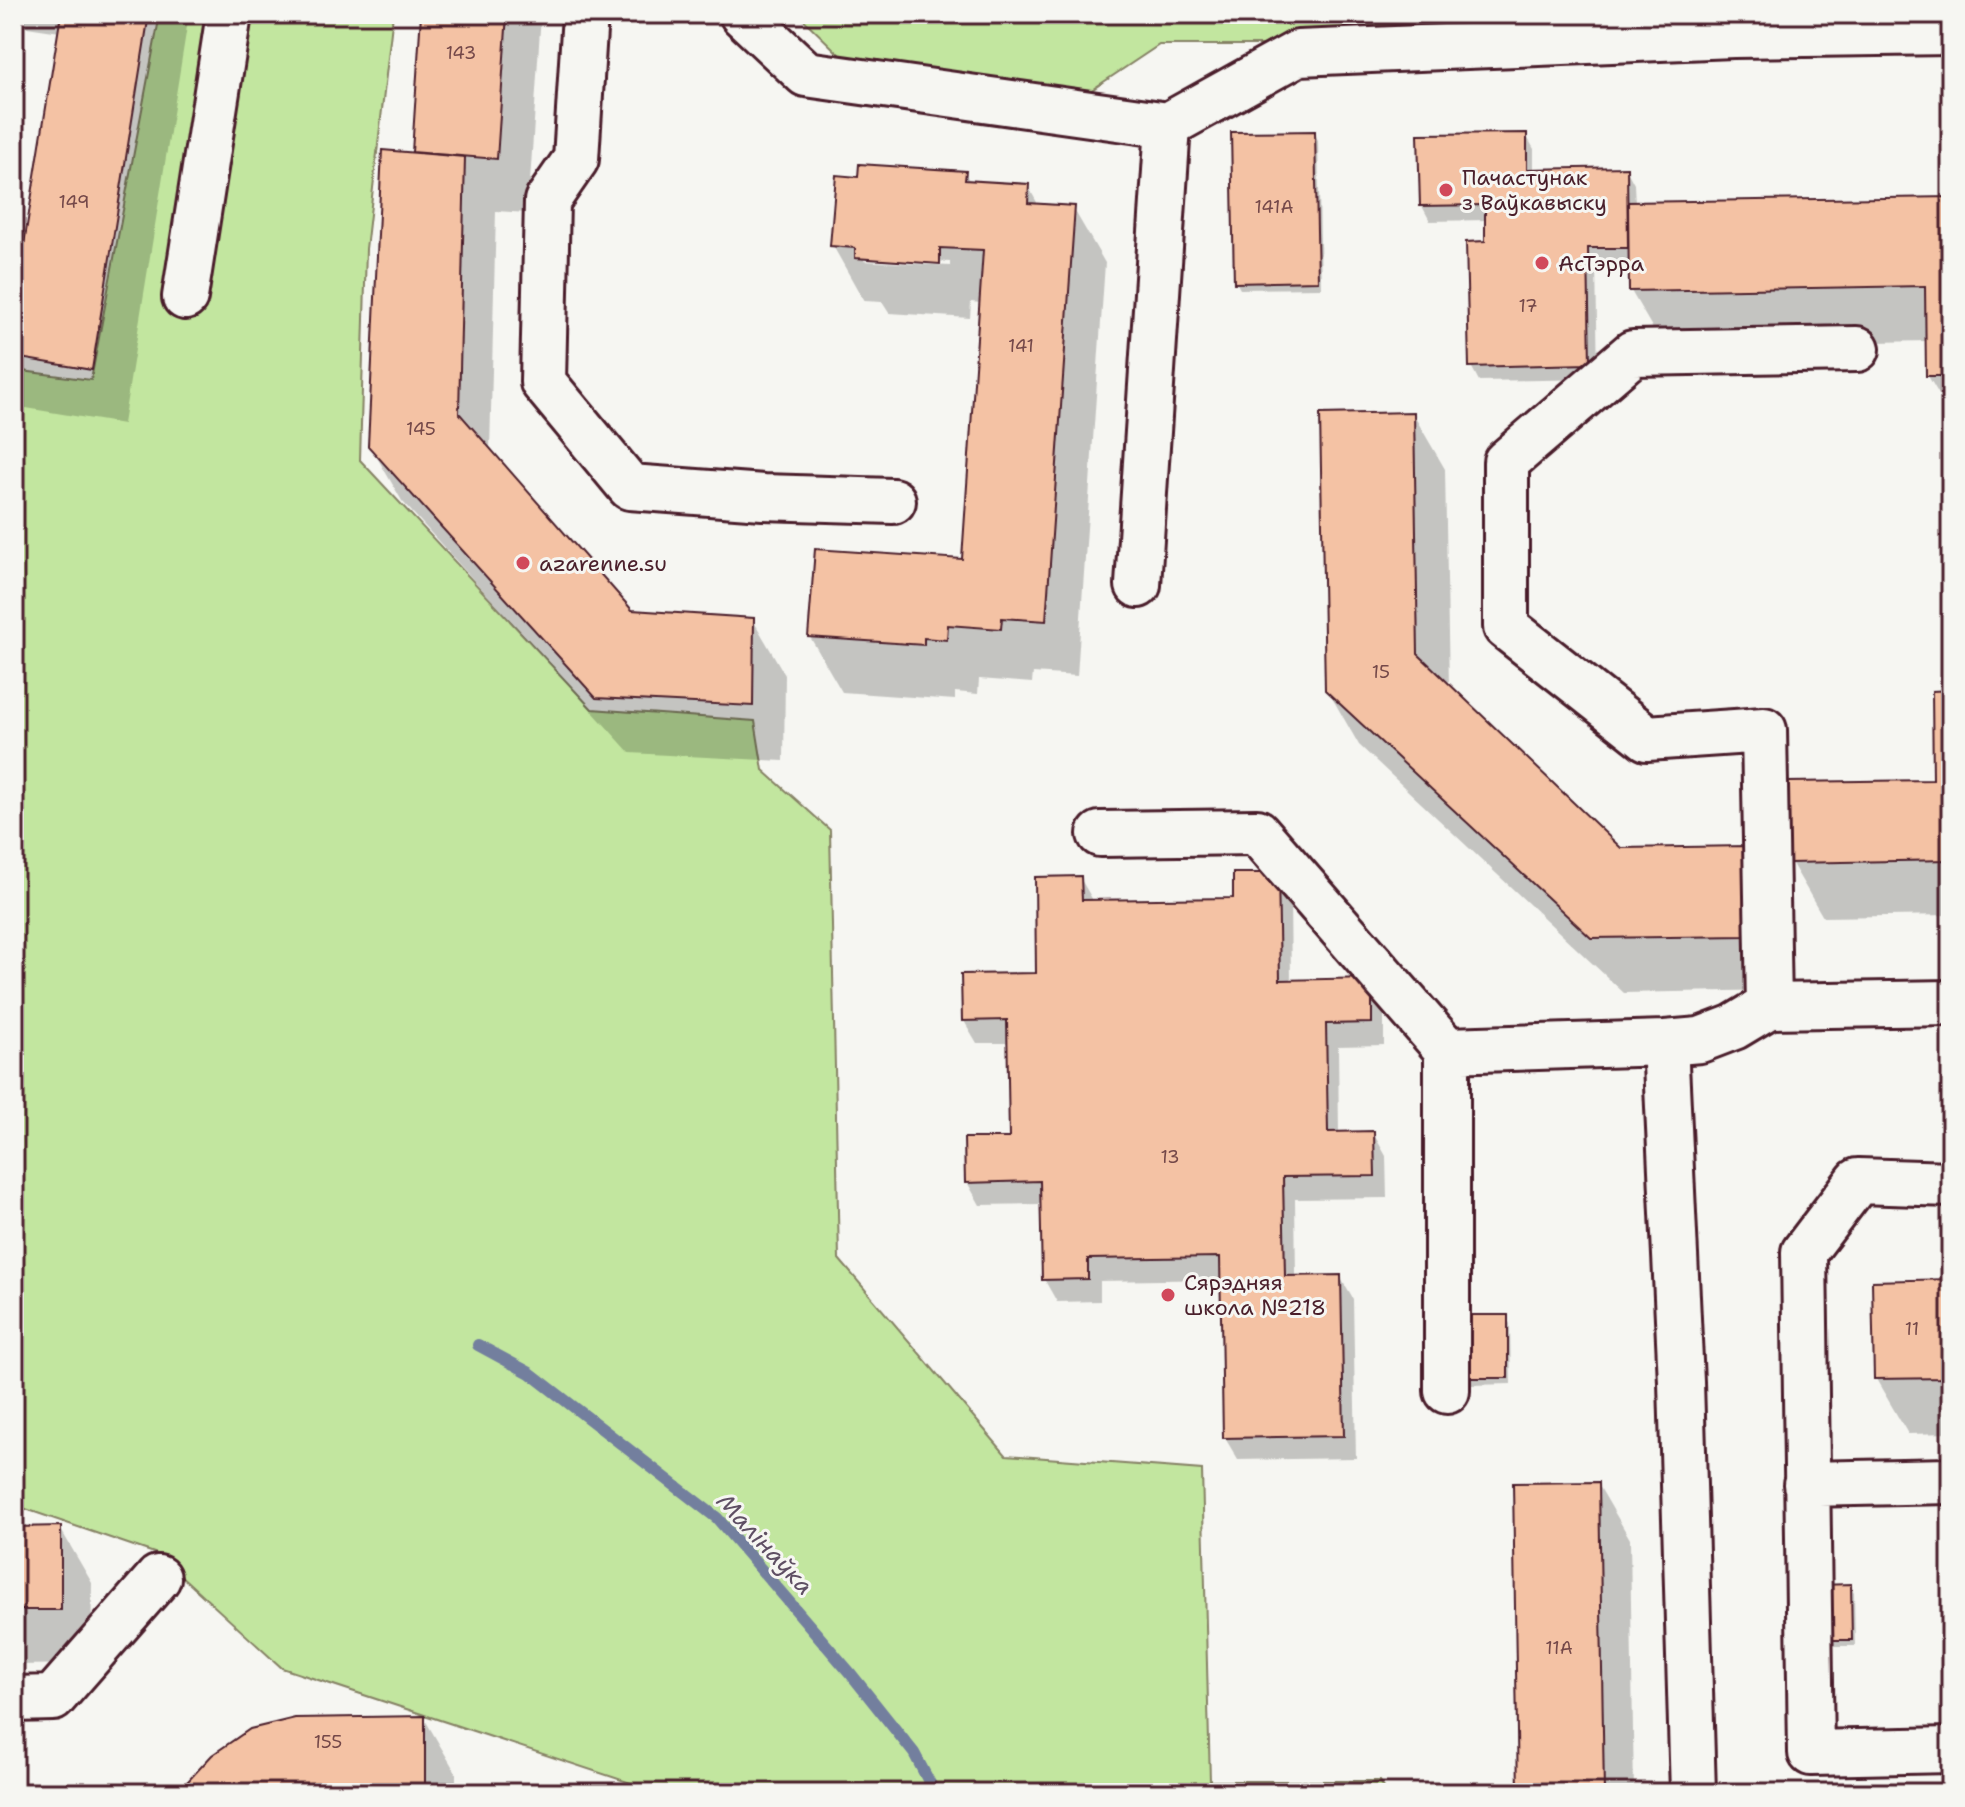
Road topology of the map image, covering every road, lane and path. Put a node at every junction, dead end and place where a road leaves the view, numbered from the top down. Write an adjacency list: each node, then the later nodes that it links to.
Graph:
1 (229, 14): 7 (lane)
2 (585, 14): 9 (lane)
3 (742, 14): 6 (lane)
4 (1732, 25): 5 (lane); 6 (lane)
5 (1951, 32)
6 (1168, 125): 10 (lane)
7 (185, 297)
8 (1857, 349): 13 (lane)
9 (893, 501)
10 (1138, 585)
11 (1100, 834): 15 (lane)
12 (1951, 1003): 13 (lane)
13 (1769, 1006): 14 (lane)
14 (1665, 1043): 15 (lane); 23 (lane)
15 (1447, 1050): 17 (lane)
16 (1951, 1184): 19 (lane)
17 (1447, 1391)
18 (1951, 1481): 19 (lane)
19 (1806, 1484): 22 (lane)
20 (158, 1578): 21 (lane)
21 (14, 1699)
22 (1951, 1750)
23 (1693, 1793)

